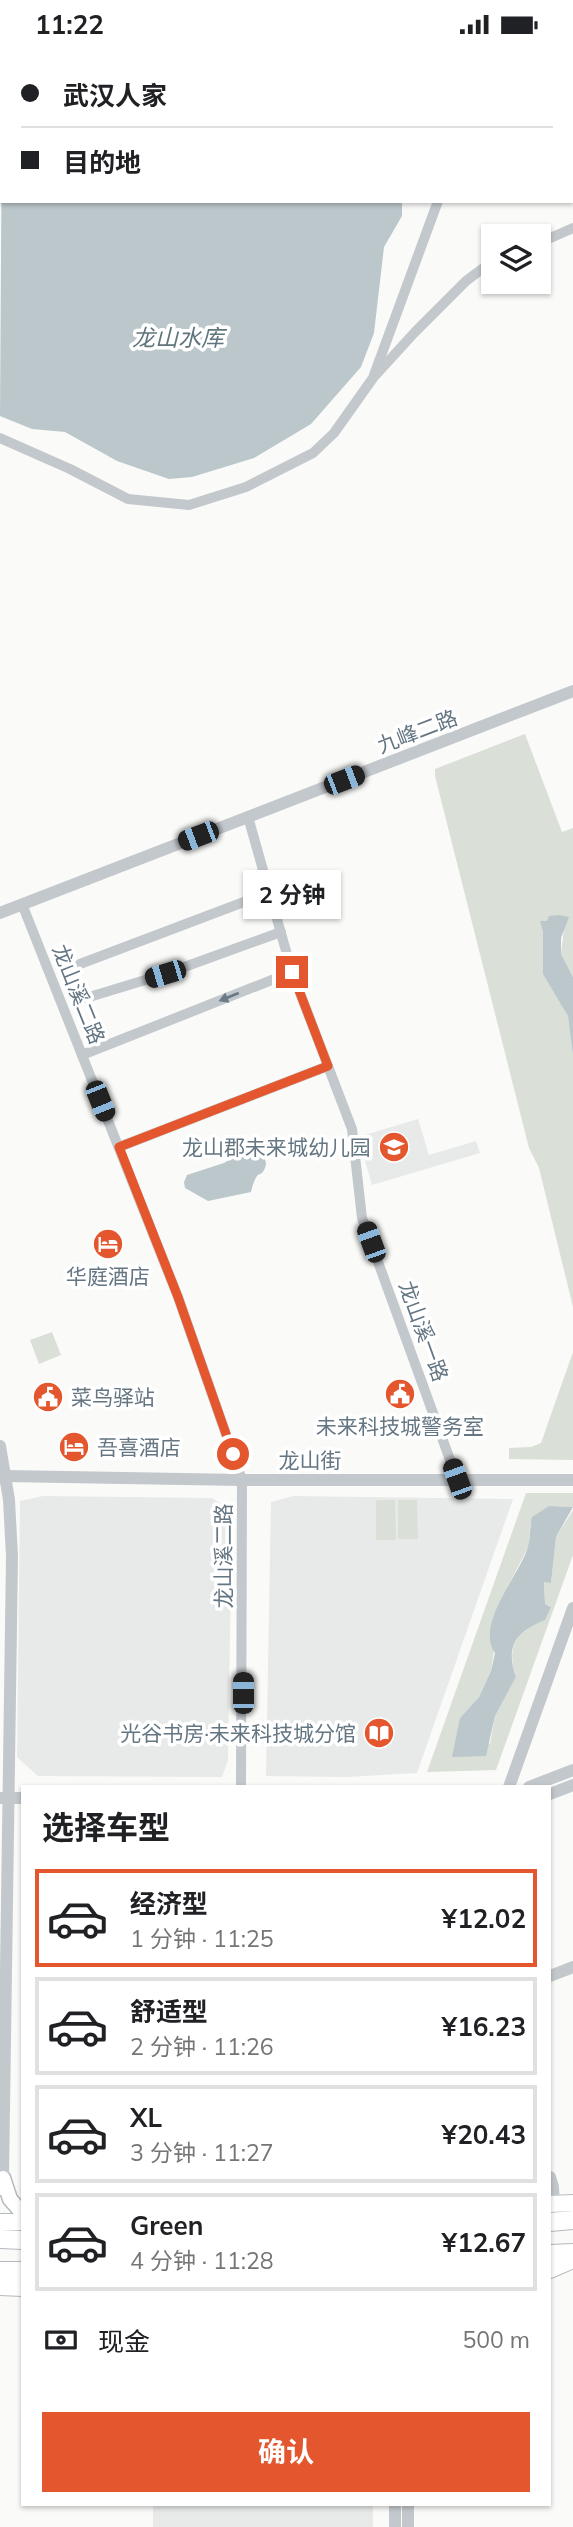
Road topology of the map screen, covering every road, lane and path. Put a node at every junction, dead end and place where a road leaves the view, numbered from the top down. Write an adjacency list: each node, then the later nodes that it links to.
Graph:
1 (437, 203): 5 (street)
2 (573, 227): 3 (street)
3 (551, 237)
4 (481, 270): 5 (street)
5 (373, 378): 6 (street)
6 (0, 438)
7 (573, 691): 8 (street, 九峰二路)
8 (248, 817): 9 (street, 龙山溪一路); 10 (street, 九峰二路)
9 (270, 892): 12 (street, 龙山溪一路); 12 (street)
10 (22, 904): 11 (street, 九峰二路); 14 (street, 龙山溪二路)
11 (0, 913)
12 (281, 932): 13 (street, 龙山溪一路)
13 (292, 972): 14 (street, one-way to 14); 15 (street, 龙山溪一路)
14 (82, 1055): 16 (street, 龙山溪二路)
15 (328, 1066): 16 (street); 19 (street, 龙山溪一路)
16 (119, 1147): 20 (street, 龙山溪二路)
17 (0, 1446): 18 (street)
18 (5, 1476): 20 (street, 龙山街); 29 (street)
19 (457, 1479): 20 (street, 龙山街); 21 (street, 龙山街)
20 (242, 1480): 24 (street, 龙山溪二路)
21 (573, 1480)
22 (573, 1608): 25 (street)
23 (573, 1770): 26 (street)
24 (242, 1785)
25 (510, 1785)
26 (534, 1785)
27 (573, 1785): 28 (street)
28 (551, 1794)
29 (4, 1798): 33 (street)
30 (573, 1967): 31 (street)
31 (551, 1976)
32 (551, 2181): 35 (street)
33 (2, 2183): 36 (main road)
34 (573, 2203): 35 (main road)
35 (552, 2204)
36 (21, 2212)
37 (573, 2220): 39 (highway)
38 (0, 2222): 40 (main road)
39 (551, 2222)
40 (21, 2223)
41 (0, 2239): 42 (highway)
42 (21, 2240)
43 (573, 2253): 44 (highway)
44 (551, 2254)
45 (573, 2260): 49 (main road)
46 (573, 2269): 50 (main road)
47 (0, 2271): 48 (highway)
48 (21, 2271)
49 (551, 2271)
50 (551, 2271)
51 (0, 2287): 52 (main road)
52 (21, 2288)
53 (395, 2506): 55 (street)
54 (408, 2506): 56 (street)
55 (395, 2527)
56 (408, 2527)

